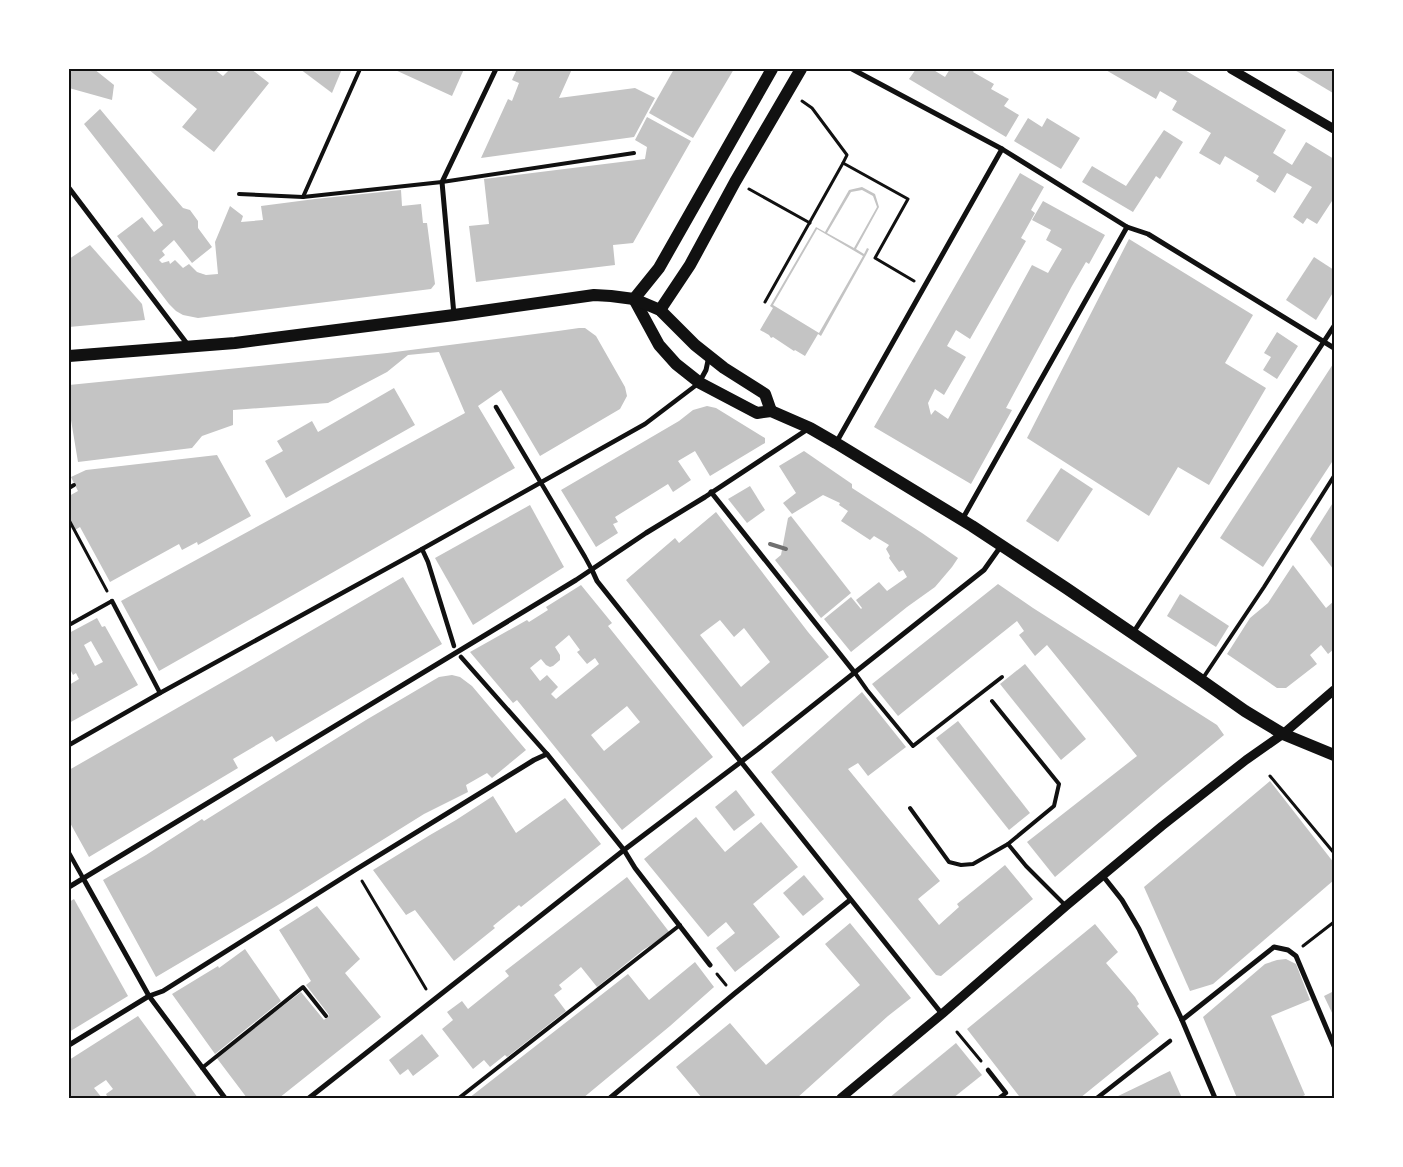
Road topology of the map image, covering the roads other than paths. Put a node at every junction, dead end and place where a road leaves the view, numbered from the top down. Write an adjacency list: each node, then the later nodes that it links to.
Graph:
1 (360, 69): 13 (lane)
2 (496, 69): 10 (street)
3 (772, 69): 15 (main road)
4 (801, 69): 16 (main road)
5 (852, 69): 8 (street)
6 (1231, 69): 7 (street)
7 (1334, 129)
8 (1002, 149): 14 (street); 28 (street)
9 (634, 153): 10 (lane)
10 (442, 182): 13 (lane); 17 (street)
11 (69, 188): 20 (street)
12 (239, 194): 13 (lane)
13 (303, 197)
14 (1127, 227): 19 (street); 34 (street)
15 (634, 299): 16 (main road); 17 (main road); 24 (main road)
16 (660, 310): 23 (main road)
17 (454, 315): 20 (main road)
18 (1334, 326): 19 (street)
19 (1324, 342): 21 (street); 40 (street)
20 (190, 347): 22 (main road)
21 (1334, 348)
22 (69, 356)
23 (709, 356): 24 (street); 26 (main road)
24 (700, 383): 26 (main road); 30 (street)
25 (496, 407): 30 (street)
26 (771, 411): 27 (main road)
27 (810, 428): 28 (main road); 33 (street)
28 (836, 443): 34 (main road)
29 (1334, 476): 45 (lane)
30 (541, 482): 36 (street); 37 (street)
31 (74, 485): 32 (lane)
32 (69, 488)
33 (711, 492): 37 (street); 43 (street)
34 (962, 520): 35 (main road)
35 (1002, 546): 40 (main road); 43 (street)
36 (422, 549): 41 (street); 47 (street)
37 (592, 570): 53 (street); 59 (street)
38 (112, 601): 39 (lane); 47 (street)
39 (69, 625)
40 (1133, 634): 45 (main road)
41 (454, 646)
42 (461, 657): 51 (street)
43 (855, 672): 44 (lane); 53 (street)
44 (1002, 677)
45 (1201, 680): 49 (main road)
46 (1334, 690): 49 (street)
47 (160, 693): 50 (street)
48 (992, 701): 55 (lane)
49 (1283, 734): 52 (main road); 58 (street)
50 (69, 745)
51 (546, 754): 56 (street); 65 (street)
52 (1334, 755)
53 (741, 762): 56 (street); 61 (street)
54 (910, 808): 55 (lane)
55 (1008, 844): 62 (lane)
56 (624, 850): 63 (street); 75 (street)
57 (69, 853): 59 (street)
58 (1103, 876): 62 (street); 68 (street)
59 (83, 878): 60 (street); 65 (street)
60 (69, 887)
61 (850, 900): 66 (street); 77 (street)
62 (1066, 906): 66 (street)
63 (680, 925): 64 (street); 76 (lane)
64 (710, 965)
65 (149, 996): 70 (street); 72 (street)
66 (942, 1014): 78 (street)
67 (326, 1016): 72 (lane)
68 (1182, 1020): 71 (street); 81 (street)
69 (1170, 1041): 80 (street)
70 (69, 1045)
71 (1334, 1046)
72 (202, 1068): 74 (street)
73 (988, 1070): 79 (street)
74 (225, 1098)
75 (309, 1098)
76 (459, 1098)
77 (610, 1098)
78 (841, 1098)
79 (999, 1098)
80 (1097, 1098)
81 (1216, 1098)

